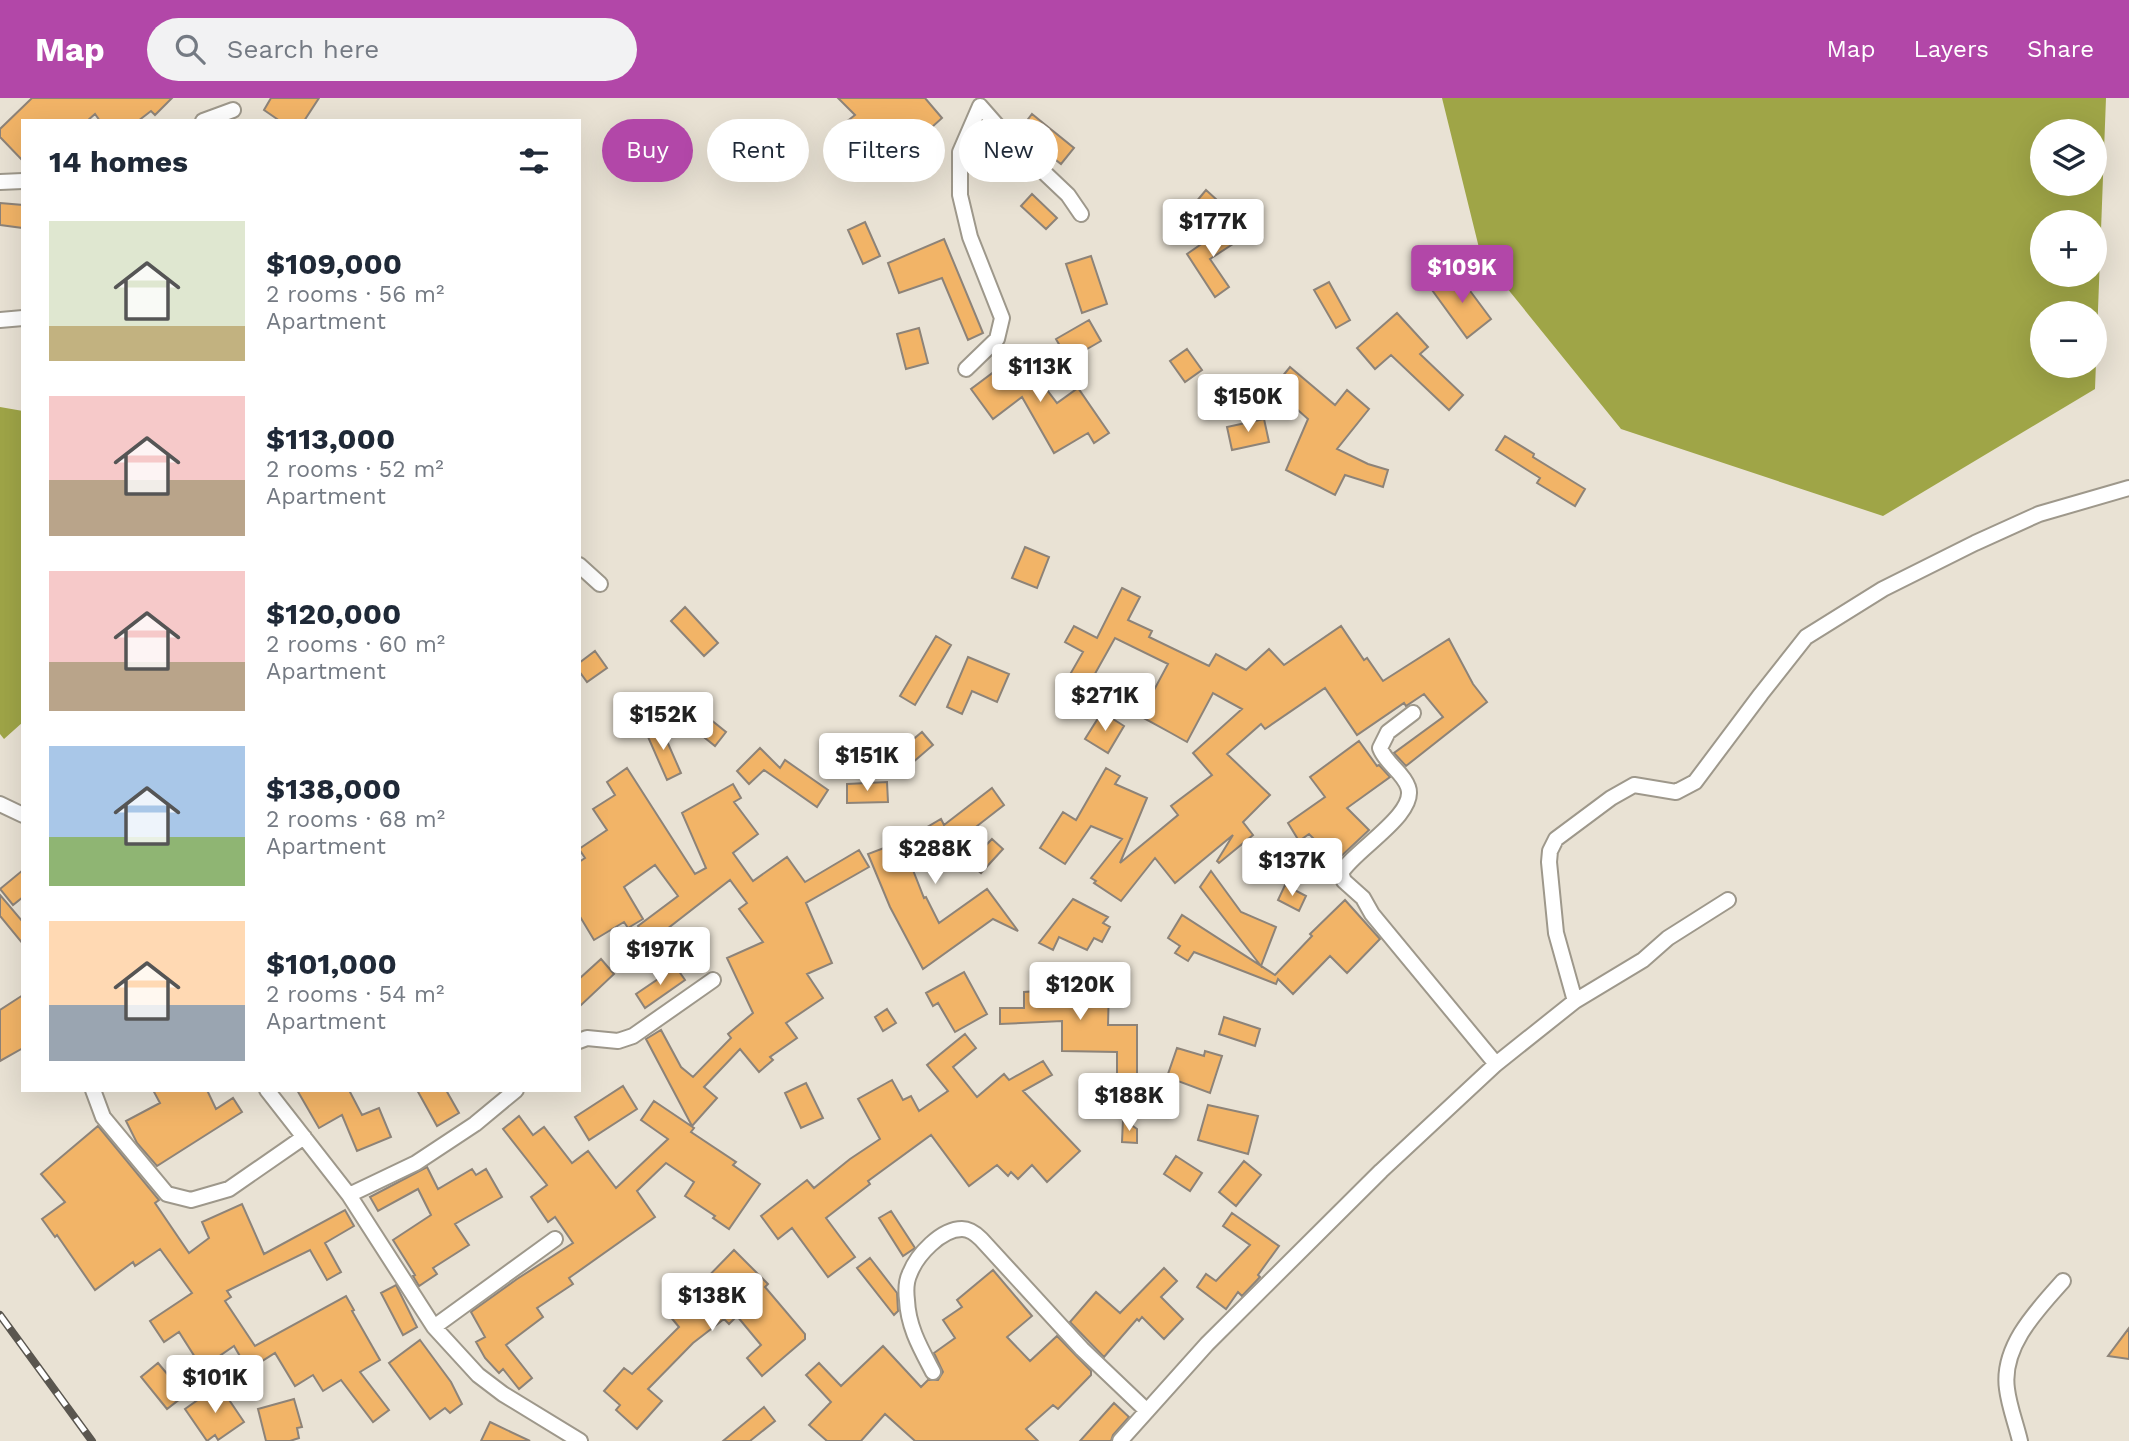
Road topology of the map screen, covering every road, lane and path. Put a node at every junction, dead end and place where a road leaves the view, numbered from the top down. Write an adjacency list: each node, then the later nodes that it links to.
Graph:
1 (975, 102): 6 (street); 9 (street)
2 (234, 110): 3 (street)
3 (209, 119)
4 (21, 181): 5 (street)
5 (0, 182)
6 (1081, 214)
7 (21, 318): 8 (street)
8 (0, 320)
9 (966, 369)
10 (2129, 488): 18 (street)
11 (581, 567): 12 (street)
12 (600, 584)
13 (1413, 713): 20 (street)
14 (0, 804): 15 (street)
15 (21, 814)
16 (1728, 900): 18 (street)
17 (713, 980): 19 (street)
18 (1575, 1001): 20 (street)
19 (581, 1040)
20 (1496, 1065): 30 (street)
21 (94, 1092): 24 (street)
22 (269, 1092): 24 (street)
23 (514, 1092): 25 (street)
24 (304, 1138): 25 (street)
25 (349, 1195): 28 (street)
26 (555, 1239): 28 (street)
27 (2063, 1281): 33 (street)
28 (434, 1327): 31 (street)
29 (933, 1372): 30 (street)
30 (1147, 1411): 32 (street)
31 (580, 1441)
32 (1120, 1441)
33 (2021, 1441)

